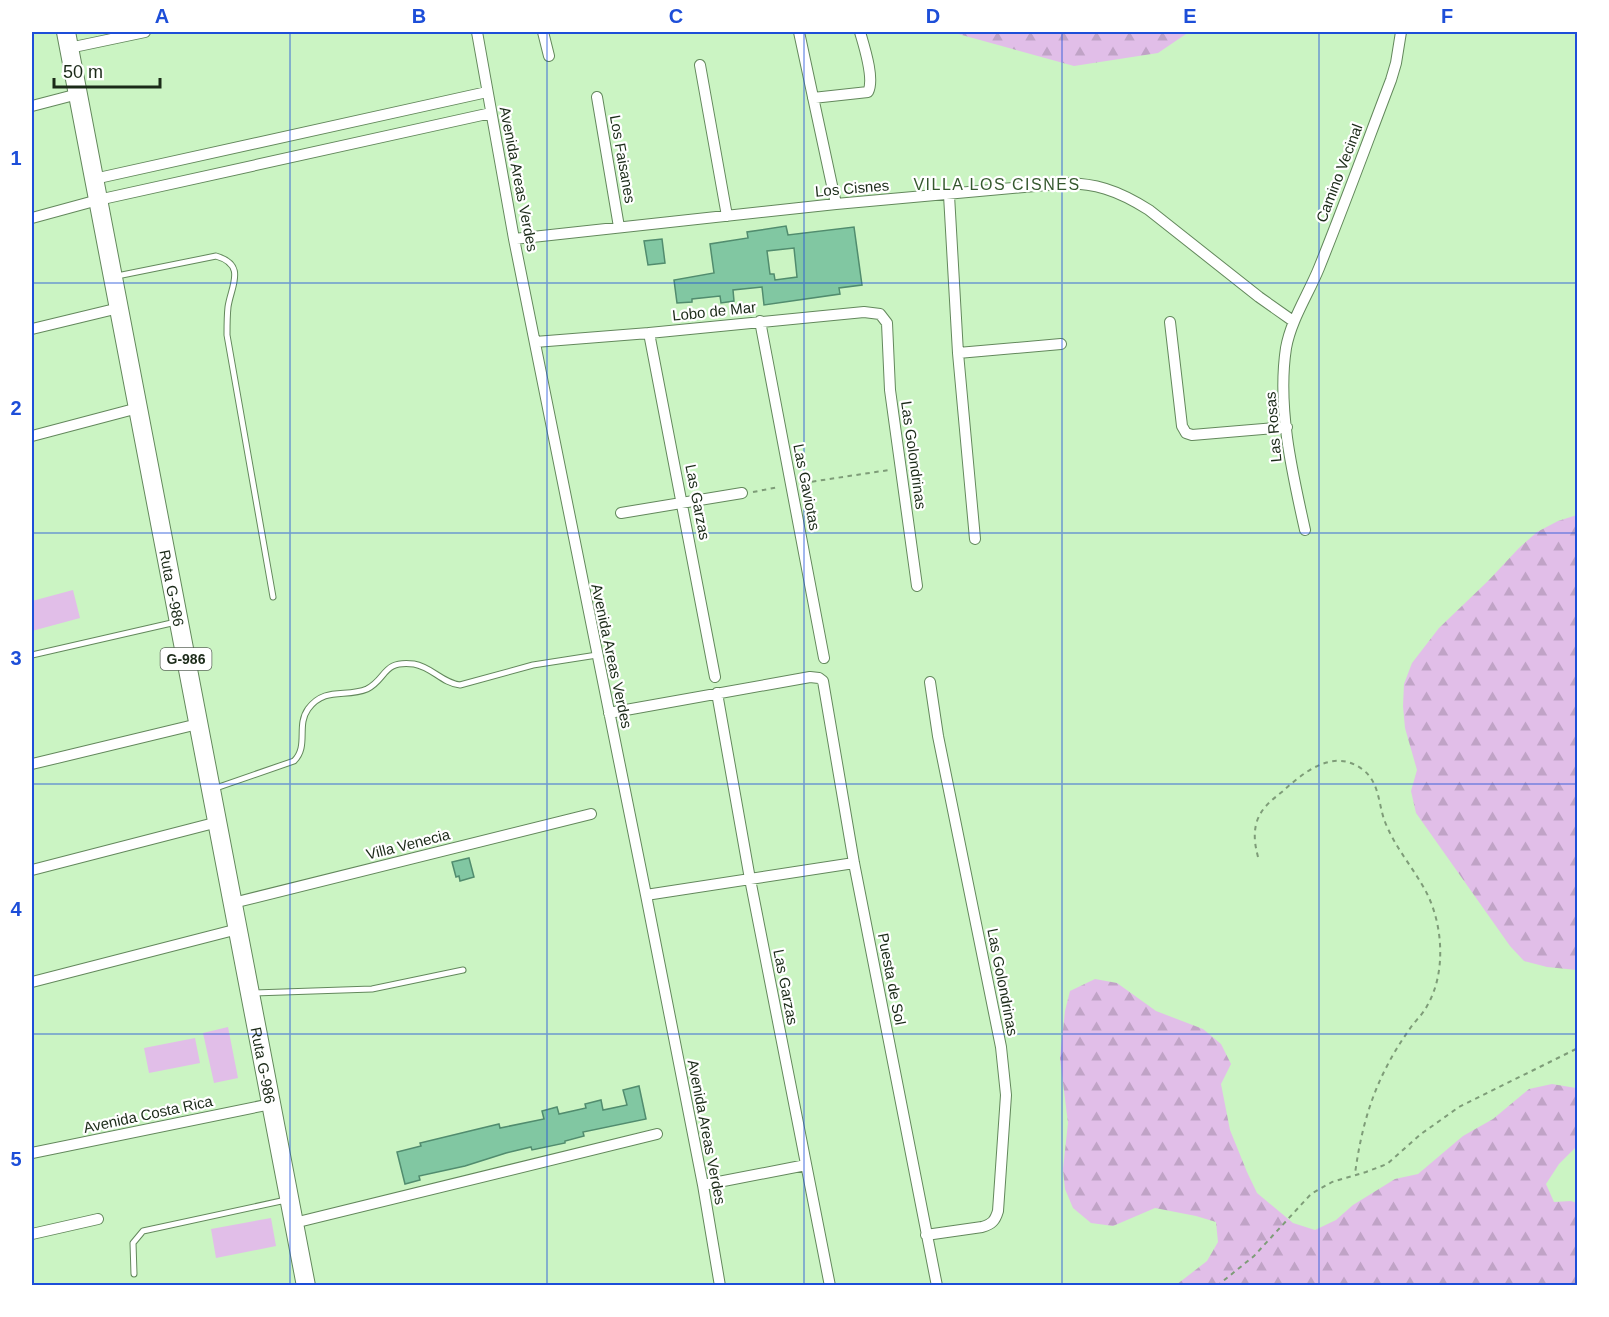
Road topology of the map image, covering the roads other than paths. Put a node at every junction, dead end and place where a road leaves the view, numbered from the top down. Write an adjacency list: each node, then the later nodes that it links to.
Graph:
1 (145, 32): 7 (street)
2 (477, 32): 10 (street, Avenida Areas Verdes)
3 (543, 32): 8 (street)
4 (799, 32): 13 (street)
5 (860, 32): 13 (street)
6 (1401, 32): 27 (street, Camino Vecinal)
7 (67, 40): 11 (main road, Ruta G-986 / G-986)
8 (549, 56)
9 (700, 65): 20 (street)
10 (487, 92): 15 (street, Avenida Areas Verdes); 16 (street)
11 (78, 94): 14 (street); 16 (main road, Ruta G-986 / G-986)
12 (597, 97): 22 (street, Los Faisanes)
13 (813, 98): 19 (street)
14 (32, 106)
15 (490, 112): 18 (street); 23 (street, Avenida Areas Verdes)
16 (94, 179): 18 (main road, Ruta G-986 / G-986)
17 (949, 195): 19 (street, Los Cisnes); 27 (street, Los Cisnes); 34 (street)
18 (98, 200): 21 (street); 24 (main road, Ruta G-986 / G-986)
19 (837, 204): 20 (street, Los Cisnes)
20 (727, 216): 22 (street, Los Cisnes)
21 (32, 218)
22 (619, 227): 23 (street, Los Cisnes)
23 (514, 239): 32 (street, Avenida Areas Verdes)
24 (113, 277): 25 (main road, Ruta G-986 / G-986); 44 (lane)
25 (119, 308): 30 (street); 35 (main road, Ruta G-986 / G-986)
26 (760, 321): 29 (street, Lobo de Mar); 31 (street, Lobo de Mar); 48 (street, Las Gaviotas)
27 (1293, 321): 36 (street, Las Rosas)
28 (1170, 322): 36 (street)
29 (887, 327): 43 (street, Las Golondrinas)
30 (32, 329)
31 (650, 333): 32 (street, Lobo de Mar); 39 (street, Las Garzas)
32 (535, 342): 47 (street, Avenida Areas Verdes)
33 (1061, 344): 34 (street)
34 (958, 353): 42 (street)
35 (138, 408): 37 (street); 45 (main road, Ruta G-986 / G-986)
36 (1287, 427): 41 (street, Las Rosas)
37 (32, 436)
38 (742, 494): 39 (street)
39 (683, 503): 40 (street); 49 (street, Las Garzas)
40 (621, 513)
41 (1305, 530)
42 (975, 539)
43 (917, 586)
44 (273, 597)
45 (179, 621): 46 (lane); 53 (main road, Ruta G-986 / G-986)
46 (32, 655)
47 (597, 655): 52 (street, Avenida Areas Verdes); 55 (lane)
48 (824, 658)
49 (715, 677)
50 (930, 682): 76 (street, Las Golondrinas)
51 (717, 693): 52 (street); 58 (street, Puesta de Sol); 60 (street, Las Garzas)
52 (609, 713): 61 (street, Avenida Areas Verdes)
53 (198, 724): 54 (street); 55 (main road, Ruta G-986 / G-986)
54 (32, 764)
55 (211, 790): 57 (main road, Ruta G-986 / G-986)
56 (591, 814): 62 (street, Villa Venecia)
57 (218, 822): 59 (street); 62 (main road, Ruta G-986 / G-986)
58 (854, 863): 60 (street); 76 (street, Puesta de Sol)
59 (32, 870)
60 (750, 879): 61 (street); 70 (street, Las Garzas)
61 (646, 895): 71 (street, Avenida Areas Verdes)
62 (233, 903): 63 (main road, Ruta G-986 / G-986)
63 (238, 929): 65 (street); 66 (main road, Ruta G-986 / G-986)
64 (463, 970): 66 (lane)
65 (32, 982)
66 (250, 993): 67 (main road, Ruta G-986 / G-986)
67 (271, 1104): 69 (street, Avenida Costa Rica); 72 (main road, Ruta G-986 / G-986)
68 (657, 1134): 74 (street)
69 (32, 1154)
70 (806, 1166): 71 (street); 80 (street, Las Garzas)
71 (703, 1185): 79 (street, Avenida Areas Verdes)
72 (289, 1199): 74 (main road, Ruta G-986 / G-986); 77 (lane)
73 (98, 1219): 75 (street)
74 (294, 1223): 78 (main road, Ruta G-986 / G-986)
75 (32, 1234)
76 (926, 1235): 81 (street, Puesta de Sol)
77 (134, 1274)
78 (306, 1286)
79 (720, 1286)
80 (830, 1286)
81 (937, 1286)

